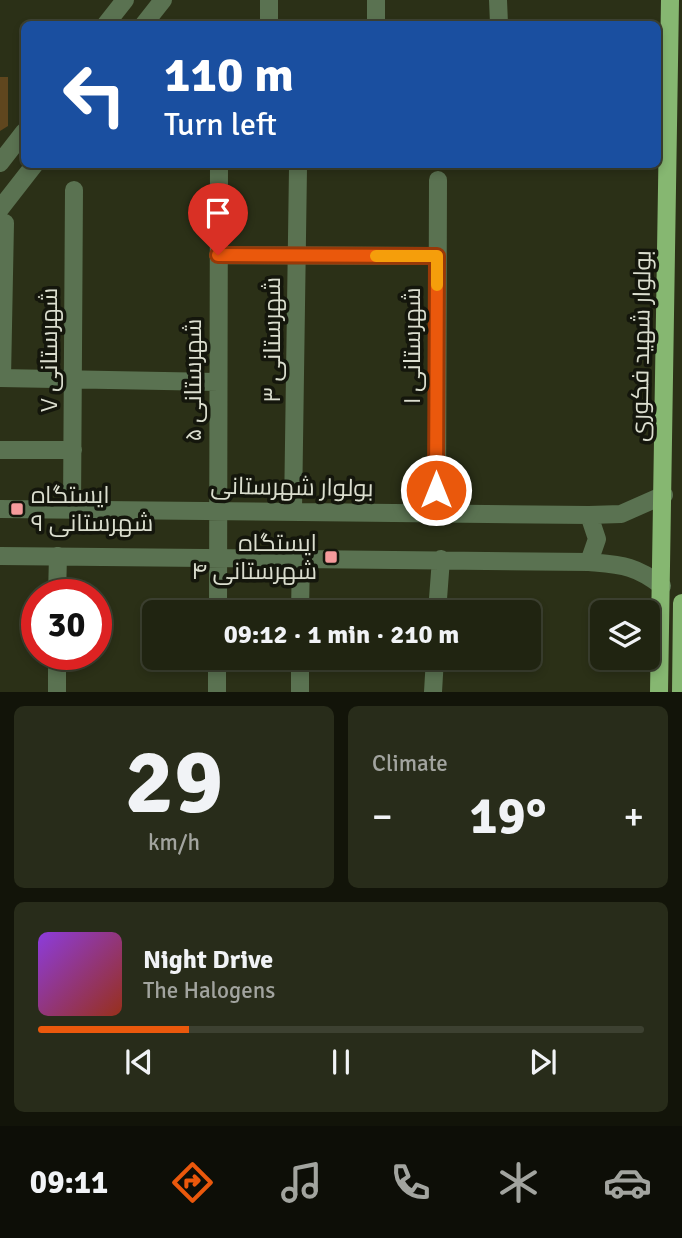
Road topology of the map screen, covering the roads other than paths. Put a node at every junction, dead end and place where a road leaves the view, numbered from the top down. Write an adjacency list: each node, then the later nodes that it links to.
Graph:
1 (125, 0): 7 (street)
2 (163, 0): 8 (street)
3 (269, 0): 9 (street)
4 (376, 0): 10 (street)
5 (498, 0): 11 (street)
6 (670, 0): 28 (main road, بولوار شهید فکوری)
7 (108, 21)
8 (146, 21)
9 (269, 21)
10 (376, 21)
11 (499, 21)
12 (21, 136): 13 (street)
13 (0, 162)
14 (33, 168): 19 (street)
15 (219, 168): 20 (street, شهرستانی ۵)
16 (298, 168): 21 (street, شهرستانی ۳)
17 (438, 180): 22 (street, شهرستانی ۱)
18 (74, 190): 24 (street, شهرستانی ۷)
19 (3, 216): 23 (street)
20 (218, 255): 21 (street); 25 (street, شهرستانی ۵)
21 (297, 256): 22 (street); 32 (street, شهرستانی ۳)
22 (437, 256): 33 (street, شهرستانی ۱)
23 (1, 378): 24 (street)
24 (73, 380): 25 (street); 27 (street, شهرستانی ۷)
25 (218, 382): 31 (street, شهرستانی ۵)
26 (0, 450): 27 (street)
27 (73, 450): 30 (street, شهرستانی ۷)
28 (664, 495): 34 (street, بولوار شهرستانی); 42 (main road, بولوار شهید فکوری)
29 (0, 509): 30 (street, بولوار شهرستانی)
30 (72, 510): 31 (street, بولوار شهرستانی)
31 (217, 511): 32 (street, بولوار شهرستانی); 37 (street, شهرستانی ۵)
32 (293, 512): 33 (street, بولوار شهرستانی)
33 (437, 513): 34 (street, بولوار شهرستانی)
34 (589, 515): 40 (street)
35 (0, 556): 36 (street)
36 (58, 556): 37 (street); 41 (street)
37 (218, 556): 38 (street); 43 (street, شهرستانی ۵)
38 (301, 557): 39 (street); 44 (street)
39 (441, 559): 40 (street); 45 (street)
40 (589, 562): 42 (street)
41 (57, 579)
42 (662, 586): 55 (main road, بولوار شهید فکوری)
43 (218, 600)
44 (300, 600)
45 (439, 600)
46 (682, 603): 56 (main road)
47 (57, 670): 51 (street)
48 (217, 670): 52 (street)
49 (300, 670): 53 (street)
50 (434, 670): 54 (street)
51 (57, 692)
52 (217, 692)
53 (299, 692)
54 (433, 692)
55 (659, 692)
56 (681, 692)

